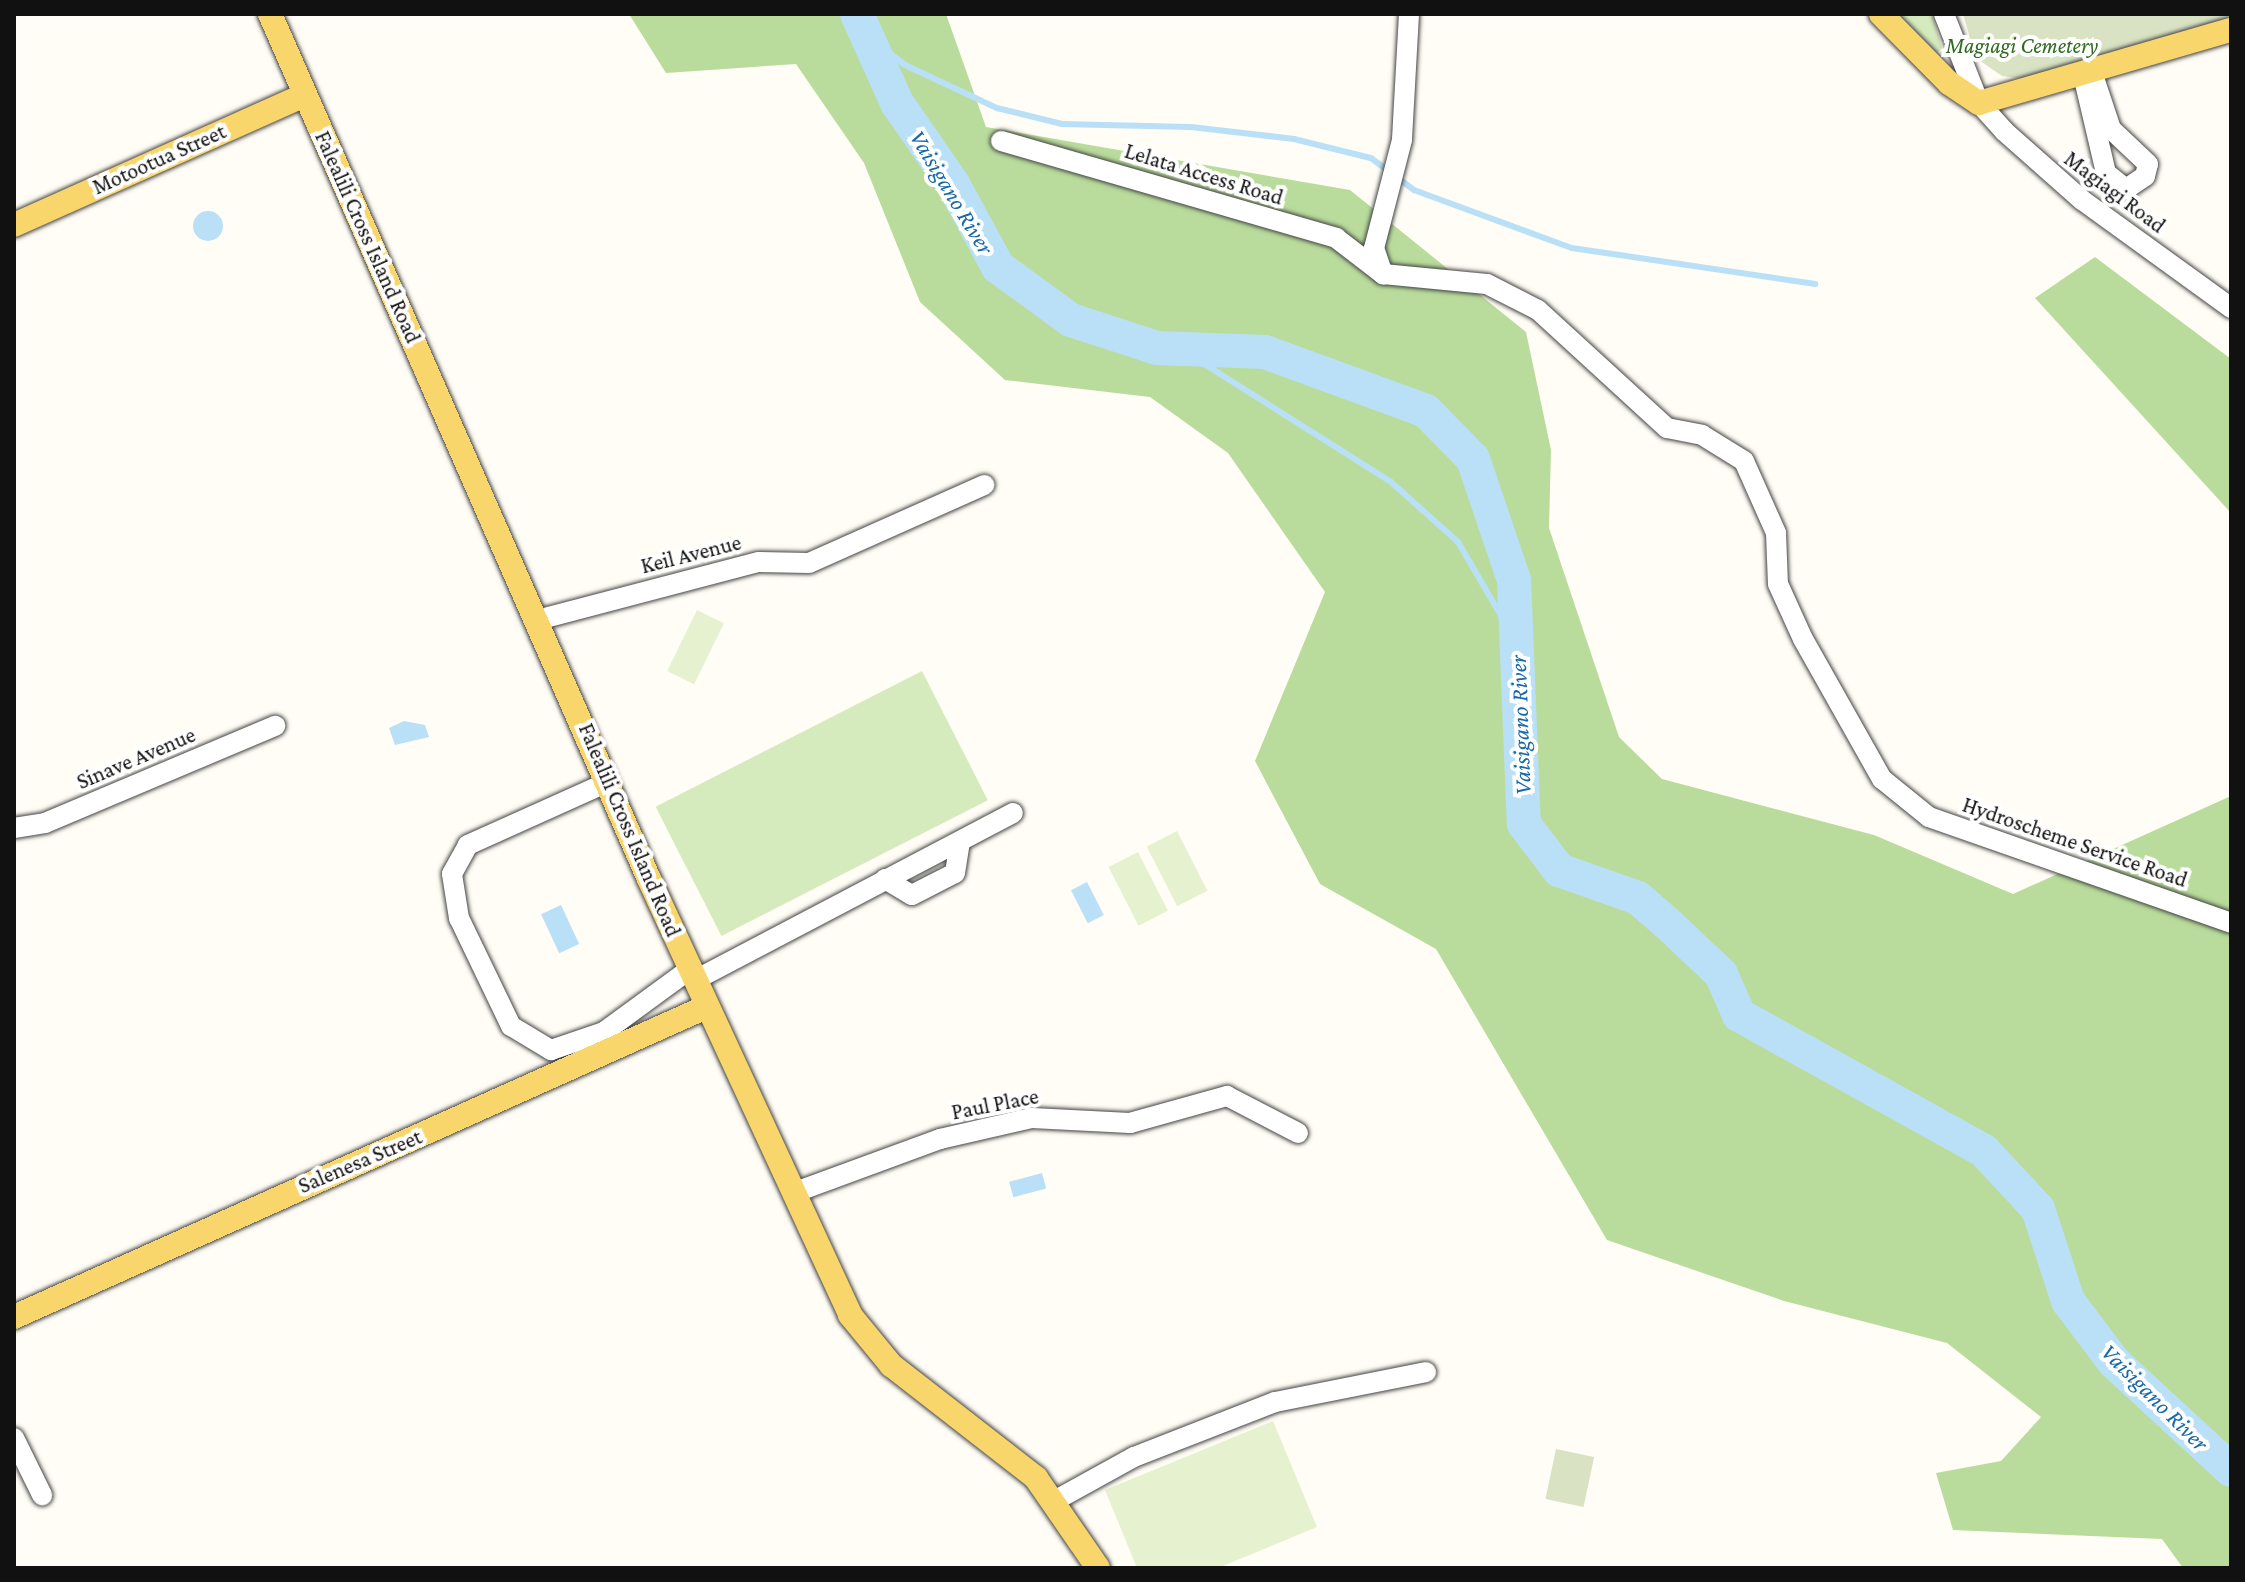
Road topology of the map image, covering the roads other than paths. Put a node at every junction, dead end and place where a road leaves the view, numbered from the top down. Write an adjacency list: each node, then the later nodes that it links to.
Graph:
1 (270, 14): 7 (main road, Falealili Cross Island Road)
2 (1409, 14): 11 (street)
3 (1881, 14): 8 (main road)
4 (1944, 14): 8 (street)
5 (2231, 30): 6 (main road)
6 (2088, 74): 6 (street); 8 (main road)
7 (304, 95): 10 (main road, Motootua Street); 14 (main road, Falealili Cross Island Road)
8 (1979, 103): 12 (street, Magiagi Road)
9 (1001, 141): 11 (street, Lelata Access Road)
10 (14, 225)
11 (1383, 274): 19 (street, Hydroscheme Service Road)
12 (2231, 308)
13 (984, 485): 14 (street, Keil Avenue)
14 (541, 619): 16 (main road, Falealili Cross Island Road)
15 (275, 726): 18 (street, Sinave Avenue)
16 (608, 782): 20 (main road, Falealili Cross Island Road); 20 (street)
17 (1013, 813): 20 (street)
18 (14, 828)
19 (2231, 923)
20 (692, 974): 21 (main road, Falealili Cross Island Road)
21 (706, 1007): 23 (main road, Falealili Cross Island Road); 24 (main road, Salenesa Street)
22 (1298, 1133): 23 (street, Paul Place)
23 (793, 1193): 28 (main road, Falealili Cross Island Road)
24 (14, 1317)
25 (1426, 1372): 28 (street)
26 (14, 1438): 27 (street)
27 (42, 1495)
28 (1056, 1500): 29 (main road, Falealili Cross Island Road)
29 (1098, 1568)

